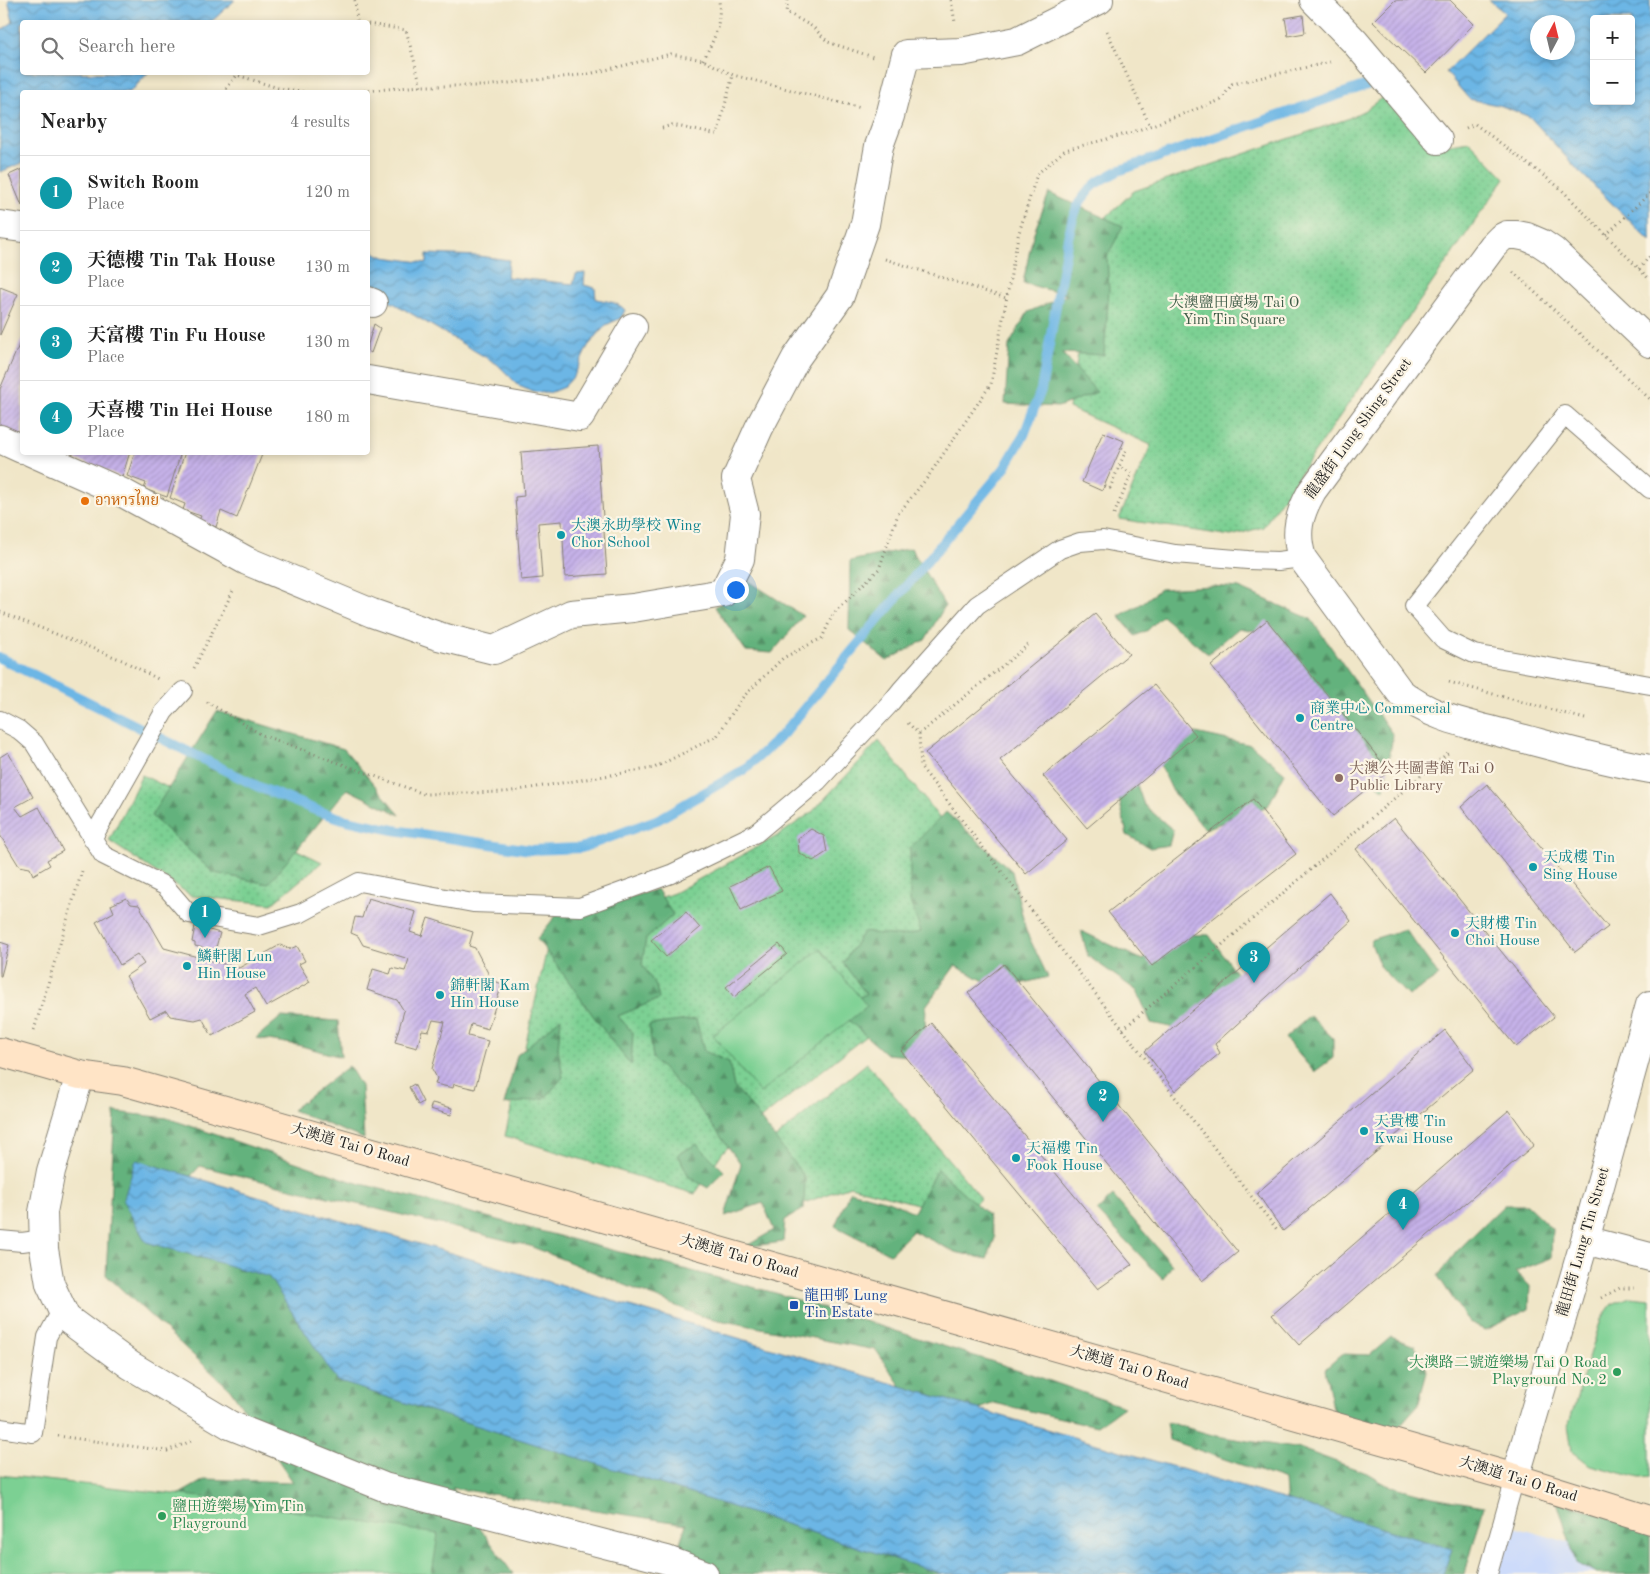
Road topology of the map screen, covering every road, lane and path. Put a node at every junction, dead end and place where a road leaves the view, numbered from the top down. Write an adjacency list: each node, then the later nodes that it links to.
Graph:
1 (355, 0): 6 (path)
2 (719, 0): 10 (path)
3 (788, 0): 9 (path)
4 (1314, 0): 8 (street)
5 (1097, 1): 9 (street); 19 (path)
6 (357, 20)
7 (370, 24): 14 (path)
8 (1364, 53): 19 (path); 21 (street)
9 (906, 54): 18 (street)
10 (703, 60): 13 (path); 14 (path)
11 (237, 75): 16 (path)
12 (237, 75): 15 (path)
13 (733, 75): 18 (path); 20 (path)
14 (421, 86): 17 (path)
15 (226, 89)
16 (291, 90)
17 (370, 91)
18 (890, 116): 26 (street)
19 (1150, 126): 30 (path)
20 (662, 128)
21 (1438, 140): 25 (path)
22 (1650, 193): 25 (path)
23 (0, 224): 24 (street)
24 (20, 228)
25 (1606, 235): 28 (path)
26 (856, 250): 30 (path); 43 (street)
27 (1650, 256): 28 (path)
28 (1639, 269): 29 (path)
29 (1650, 280)
30 (1006, 298): 47 (path)
31 (633, 327): 33 (street)
32 (1650, 343): 42 (street, 龍盛街 Lung Shing Street)
33 (370, 380)
34 (0, 440): 35 (street)
35 (20, 448)
36 (1121, 448): 38 (path)
37 (38, 455): 43 (street)
38 (1119, 467): 39 (path); 41 (path)
39 (1105, 486)
40 (1650, 489): 46 (lane)
41 (1103, 540): 42 (lane); 48 (lane)
42 (1302, 558): 52 (street, 龍盛街 Lung Shing Street)
43 (247, 561): 47 (path)
44 (0, 612): 47 (path)
45 (1028, 645): 50 (path)
46 (1650, 685)
47 (183, 692): 53 (lane)
48 (889, 705): 50 (path); 53 (lane)
49 (0, 720): 53 (lane)
50 (919, 734): 55 (path)
51 (1453, 748): 55 (path)
52 (1650, 769)
53 (92, 838): 56 (path)
54 (1650, 1005): 62 (street, 龍田街 Lung Tin Street)
55 (1123, 1028): 59 (path)
56 (34, 1031)
57 (0, 1052): 58 (main road, 大澳道 Tai O Road)
58 (80, 1075): 60 (street); 70 (main road, 大澳道 Tai O Road)
59 (1278, 1230)
60 (44, 1239): 61 (lane); 66 (street)
61 (0, 1240)
62 (1585, 1240): 63 (street); 70 (street, 龍田街 Lung Tin Street)
63 (1650, 1257)
64 (1640, 1288): 65 (path)
65 (1597, 1300)
66 (62, 1309): 67 (street); 69 (lane)
67 (230, 1425): 69 (path); 72 (street)
68 (0, 1428): 69 (lane)
69 (33, 1433)
70 (1516, 1478): 71 (main road, 大澳道 Tai O Road); 73 (lane)
71 (1650, 1520)
72 (704, 1574)
73 (1488, 1574)

